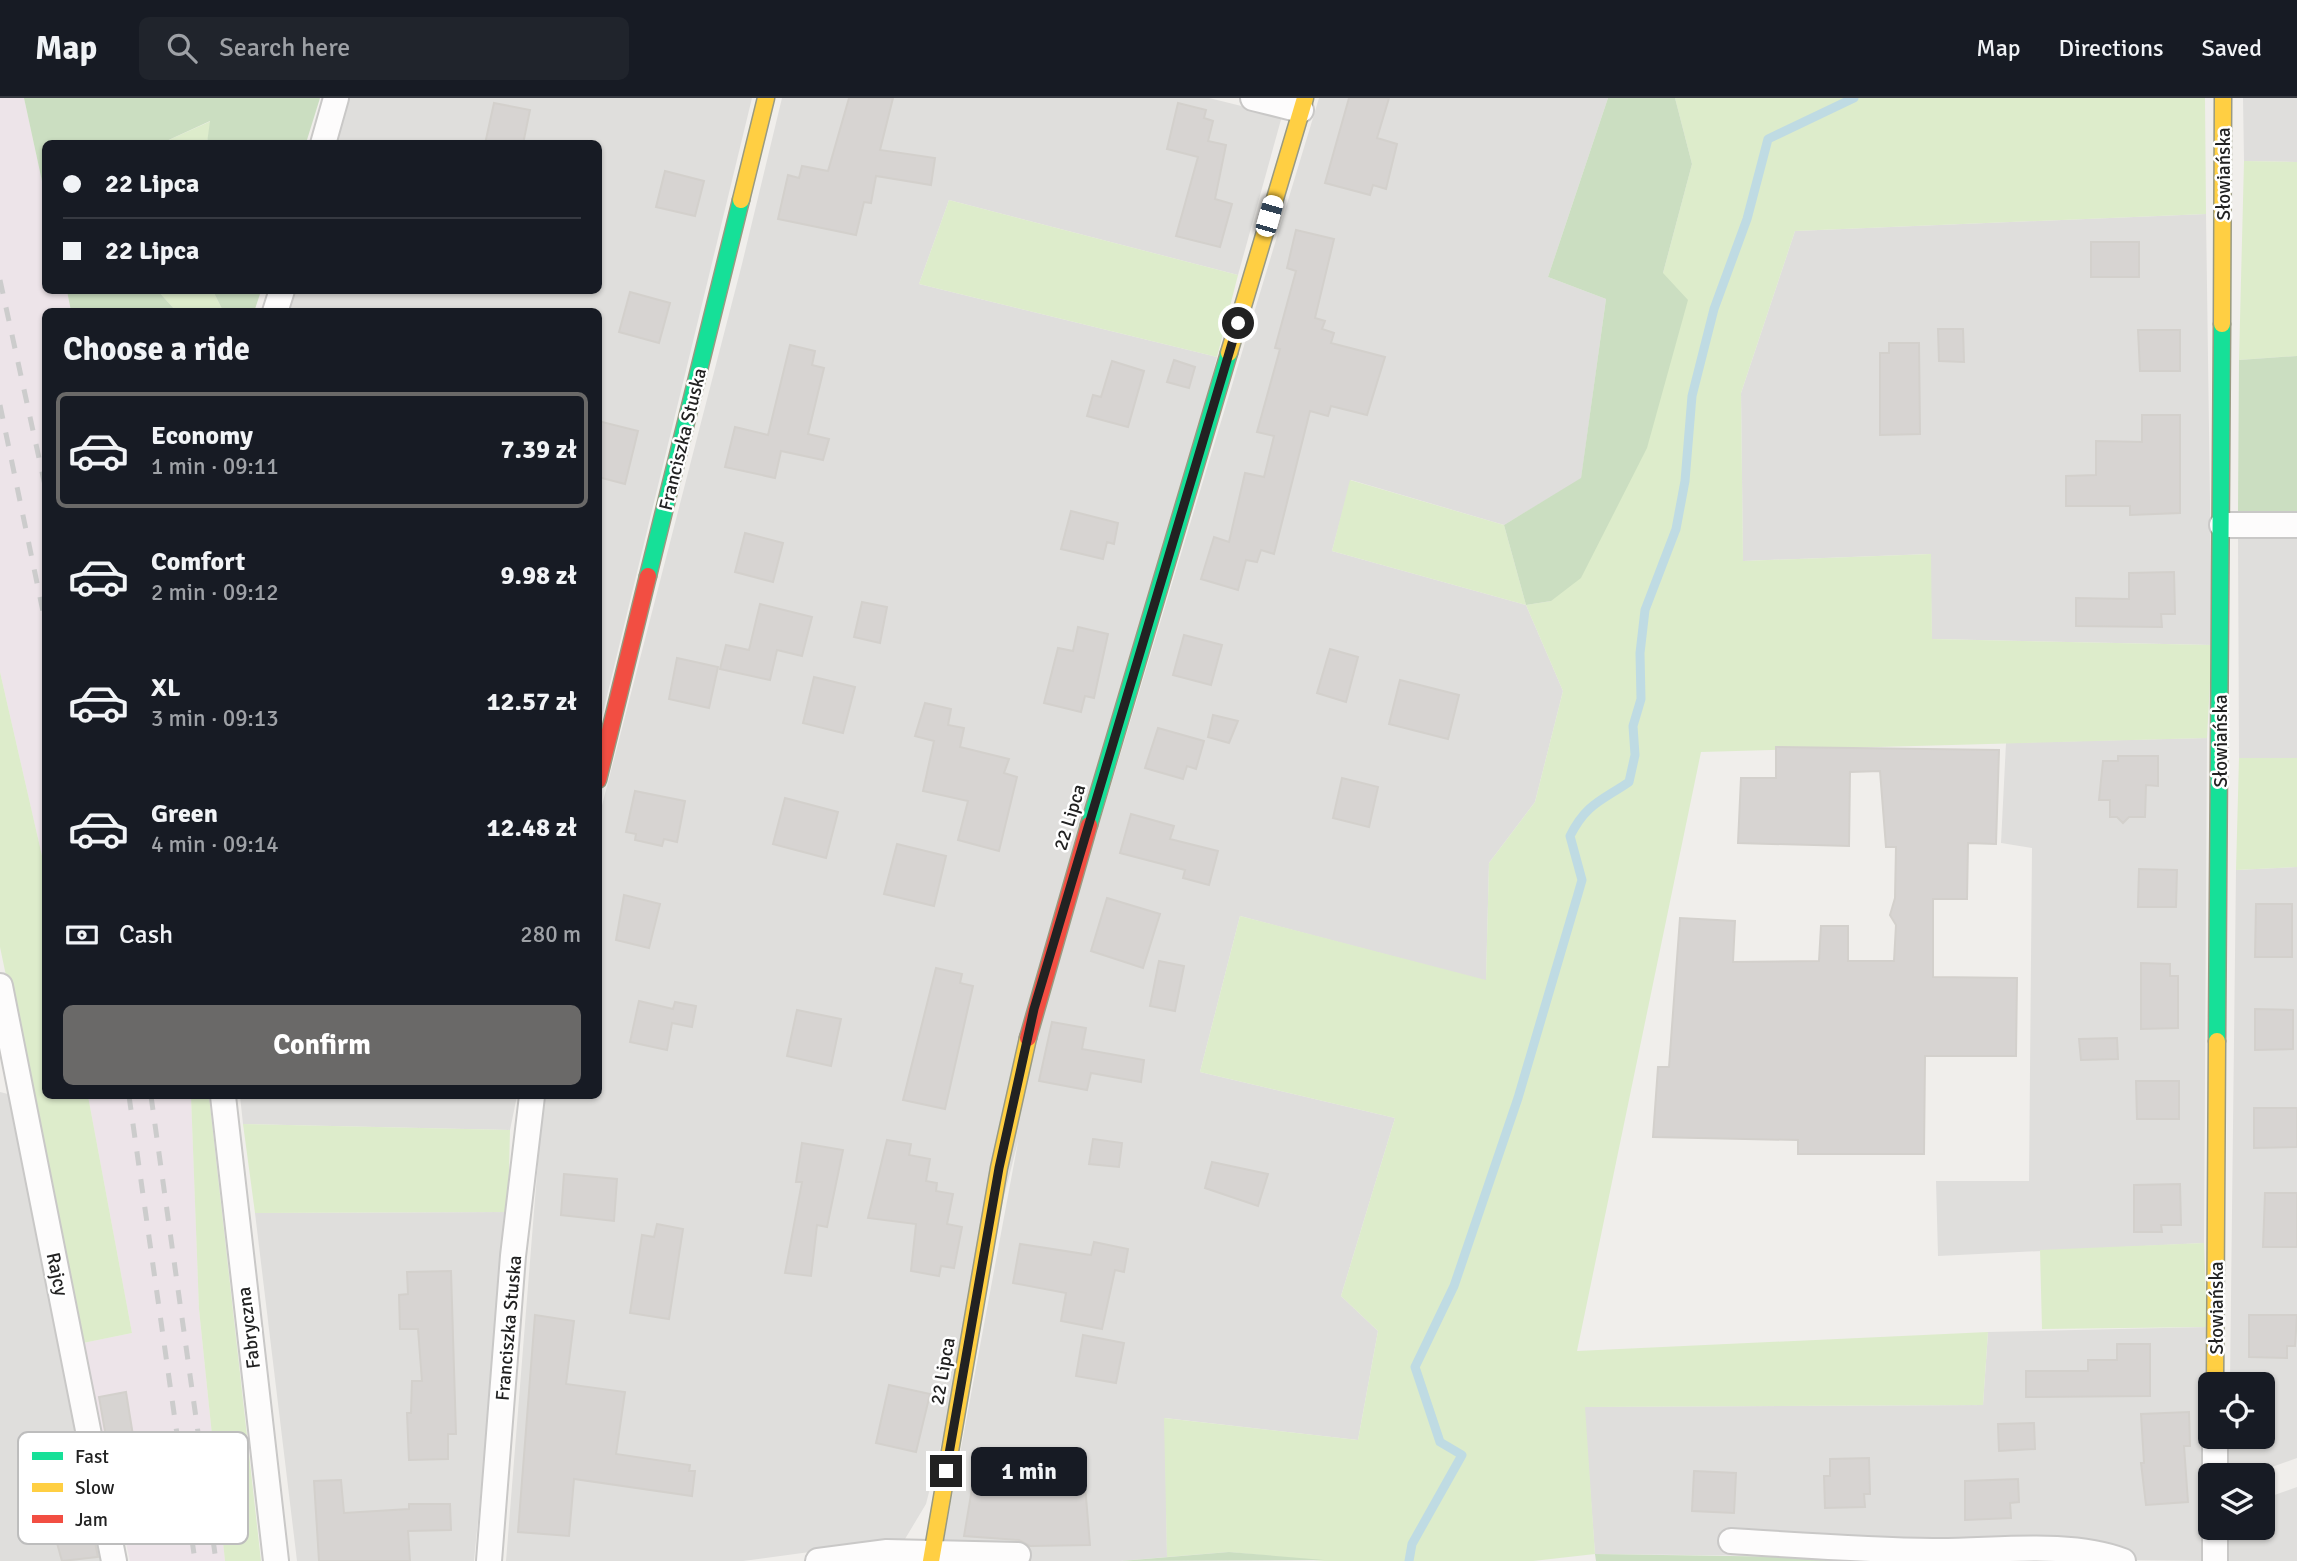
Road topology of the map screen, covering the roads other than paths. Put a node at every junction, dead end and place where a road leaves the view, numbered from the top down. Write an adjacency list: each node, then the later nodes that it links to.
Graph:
1 (336, 98): 6 (street)
2 (766, 98): 9 (street, Franciszka Stuska)
3 (1253, 98): 5 (street)
4 (2222, 98): 7 (street, Słowiańska)
5 (1303, 104): 18 (street, 22 Lipca)
6 (324, 140)
7 (2222, 525): 8 (street); 13 (street, Słowiańska)
8 (2297, 525)
9 (602, 764)
10 (0, 986): 14 (street, Rajcy)
11 (223, 1099): 19 (street, Fabryczna)
12 (532, 1099): 20 (street, Franciszka Stuska)
13 (2215, 1372)
14 (88, 1432)
15 (2215, 1540): 23 (street)
16 (1731, 1541): 22 (street)
17 (1018, 1555): 18 (street)
18 (931, 1557): 21 (street)
19 (276, 1561)
20 (489, 1561)
21 (818, 1561)
22 (2123, 1561)
23 (2215, 1561)

